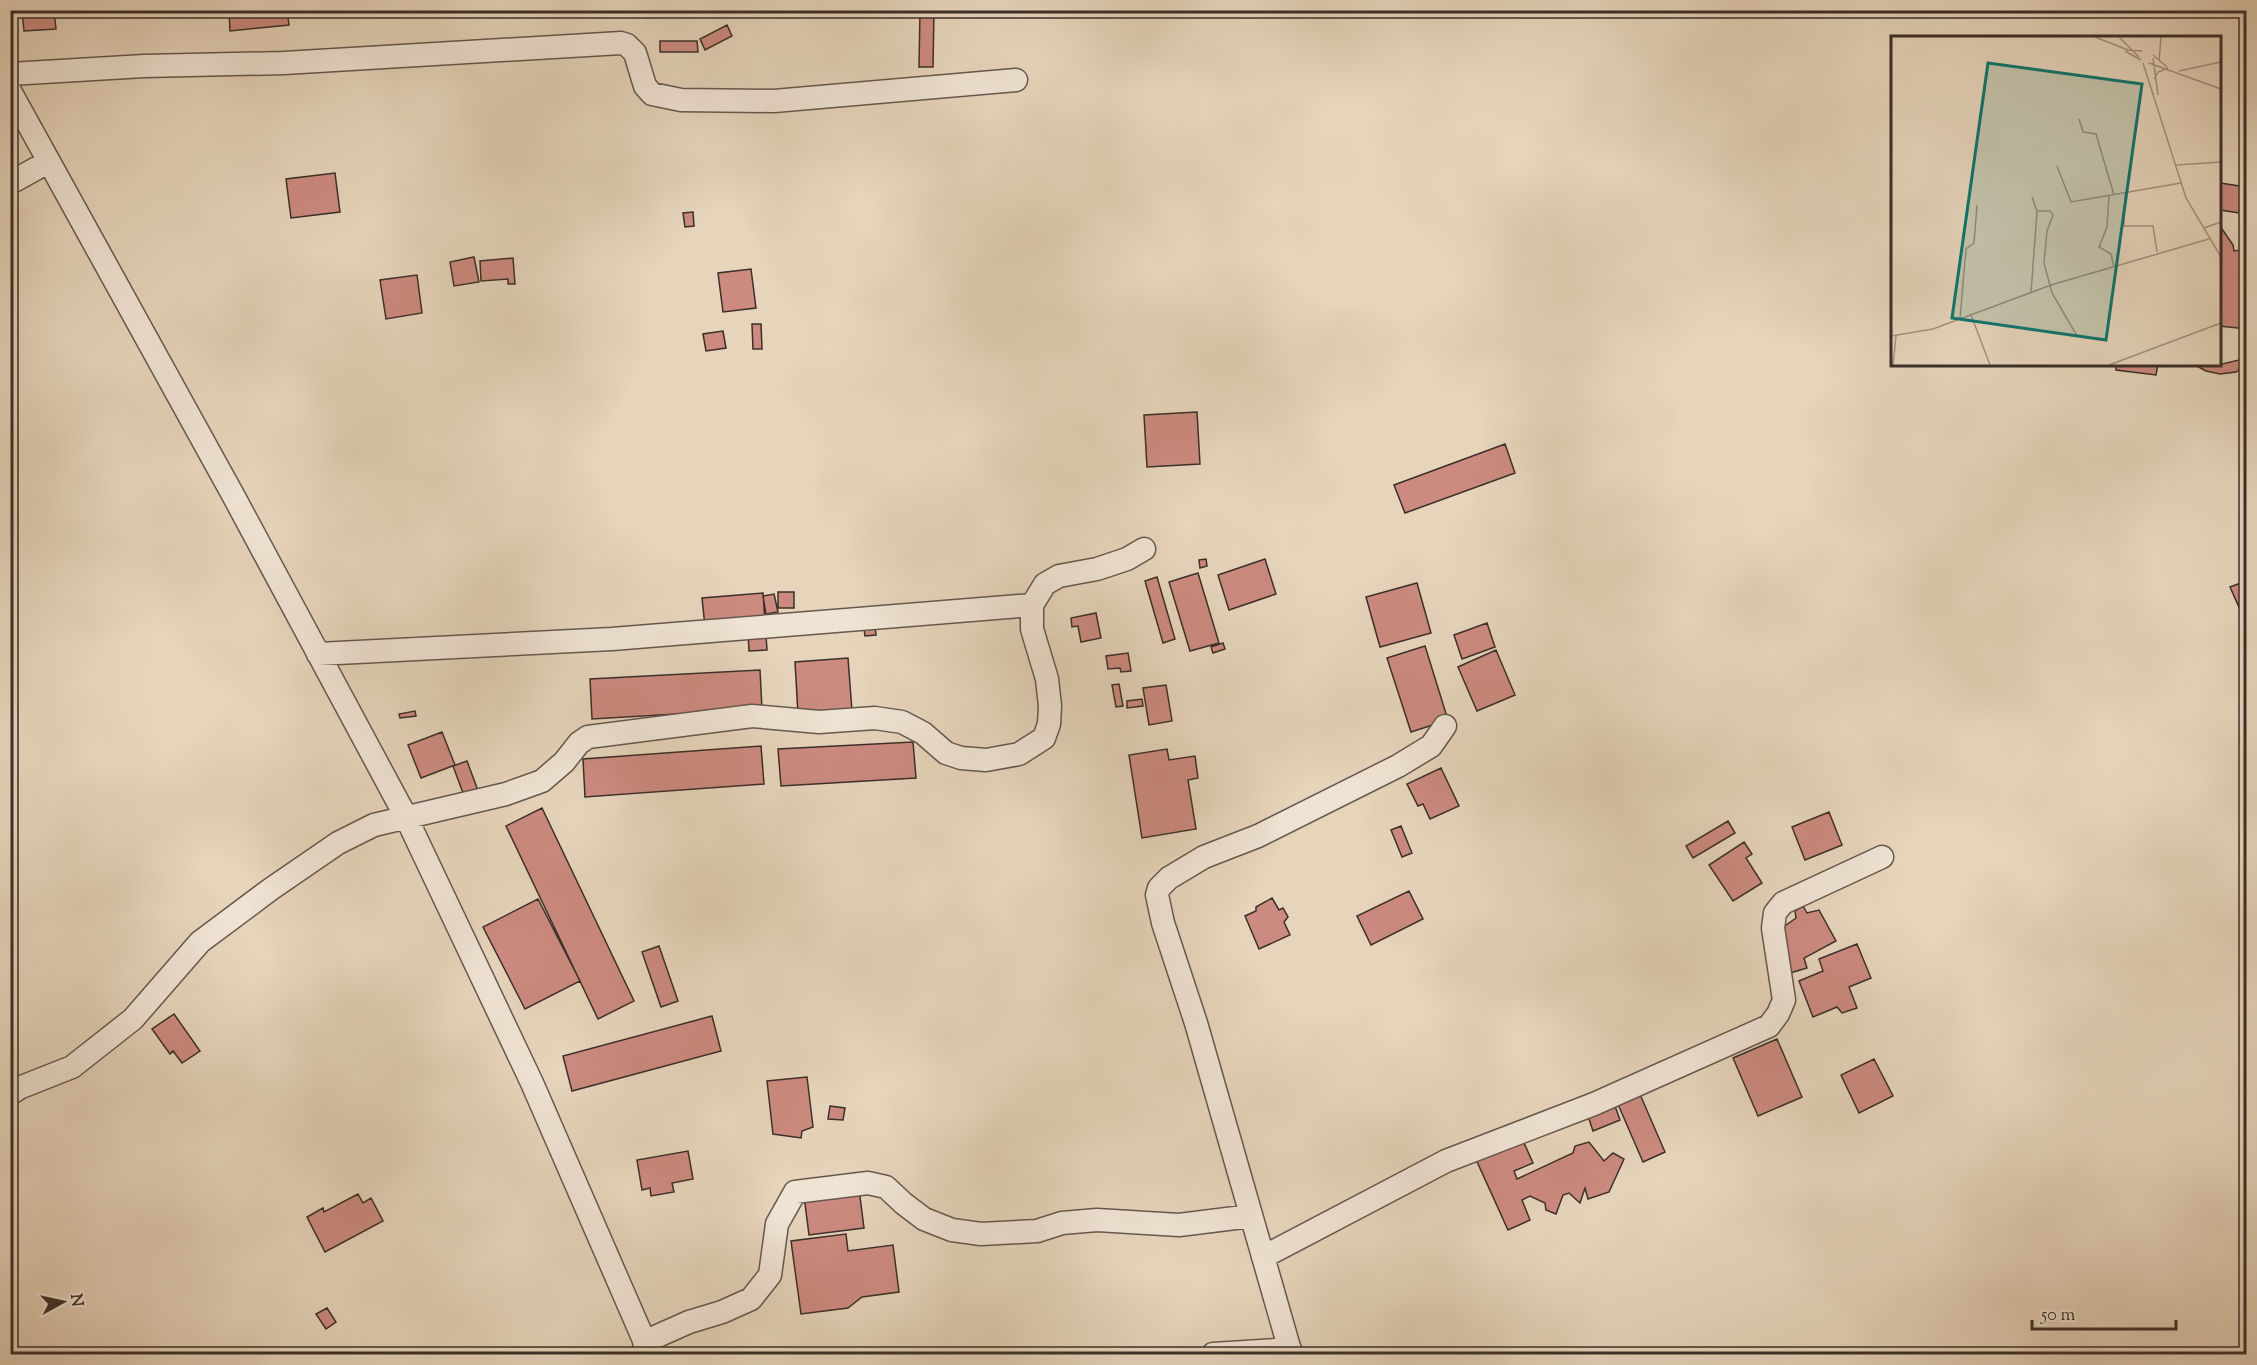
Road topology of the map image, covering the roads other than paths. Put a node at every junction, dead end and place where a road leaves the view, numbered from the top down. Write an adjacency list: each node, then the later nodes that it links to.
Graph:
1 (10, 74): 2 (street)
2 (1016, 80)
3 (10, 91): 4 (street)
4 (48, 162): 5 (street); 8 (street)
5 (10, 183)
6 (1144, 549): 7 (street)
7 (1032, 605): 8 (street); 10 (street)
8 (318, 654): 10 (street)
9 (1445, 726): 13 (street)
10 (406, 817): 12 (street); 15 (street)
11 (1882, 857): 14 (street)
12 (10, 1094)
13 (1251, 1216): 14 (street); 15 (street)
14 (1263, 1257): 16 (street)
15 (647, 1348)
16 (1290, 1352): 17 (street)
17 (1213, 1354)

